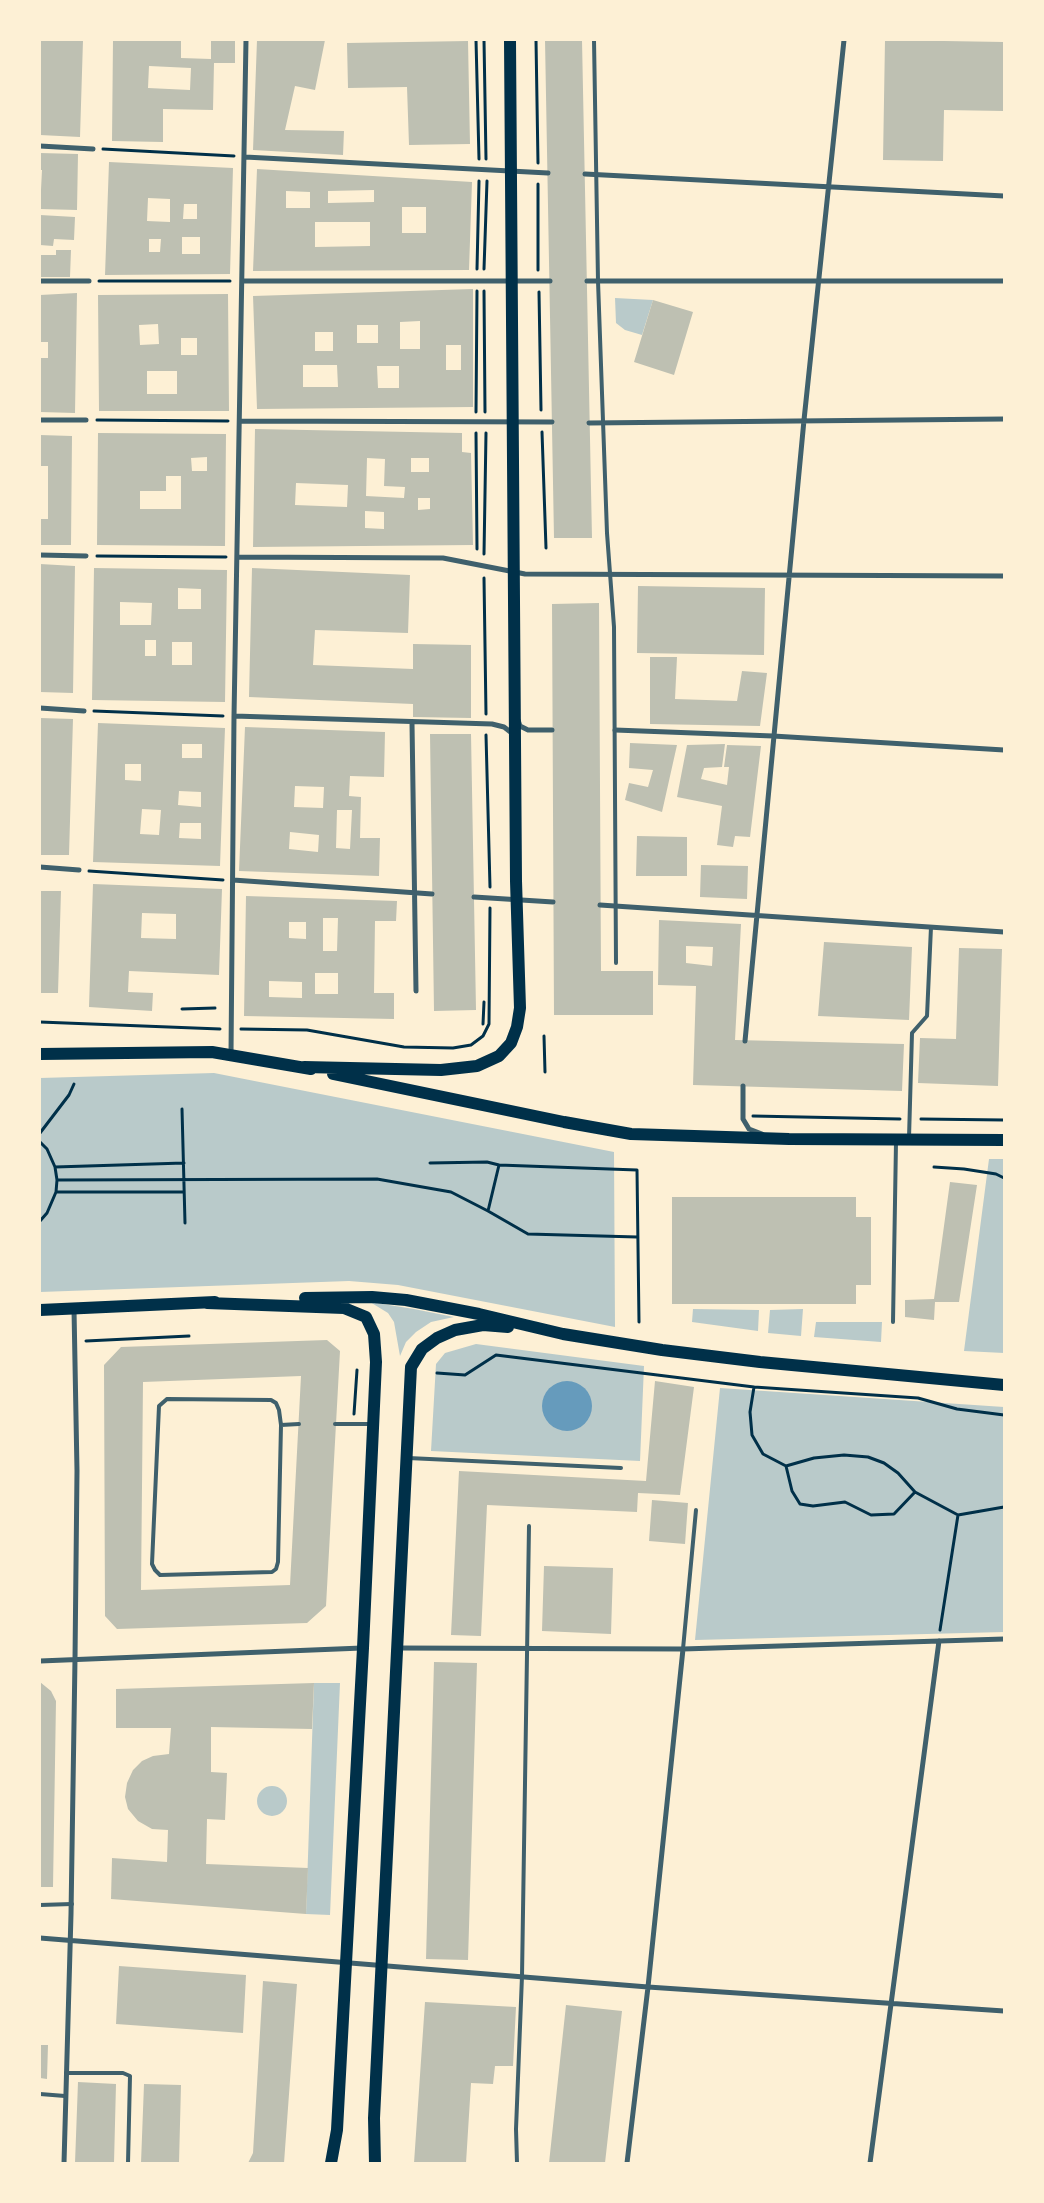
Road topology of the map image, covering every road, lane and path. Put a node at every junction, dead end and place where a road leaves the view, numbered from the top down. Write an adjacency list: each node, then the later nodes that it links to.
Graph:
1 (246, 40): 9 (street)
2 (484, 40): 10 (path)
3 (510, 40): 11 (main road)
4 (594, 40): 14 (lane)
5 (844, 40): 16 (street)
6 (40, 146): 7 (street)
7 (94, 149): 8 (path)
8 (236, 156)
9 (245, 157): 11 (street); 19 (street)
10 (486, 162)
11 (511, 172): 12 (street); 21 (main road)
12 (548, 173)
13 (585, 174): 14 (street)
14 (597, 176): 16 (street); 24 (lane)
15 (487, 179): 20 (path)
16 (828, 186): 17 (street); 25 (street)
17 (1004, 196)
18 (1004, 280): 25 (street)
19 (242, 281): 20 (street); 27 (path); 32 (street)
20 (484, 281): 21 (street); 33 (path)
21 (513, 281): 22 (street); 34 (main road)
22 (550, 281)
23 (587, 281): 24 (street)
24 (598, 281): 25 (street); 36 (lane)
25 (819, 281): 31 (street)
26 (40, 282): 27 (street)
27 (89, 282)
28 (1004, 419): 31 (street)
29 (40, 420): 30 (street)
30 (86, 420): 32 (path)
31 (804, 420): 36 (street); 44 (street)
32 (240, 421): 33 (street); 40 (street)
33 (486, 422): 34 (street); 41 (path)
34 (514, 422): 35 (street); 42 (main road)
35 (552, 422)
36 (604, 422): 37 (street); 43 (lane)
37 (589, 423)
38 (40, 555): 39 (street)
39 (86, 556): 40 (path)
40 (237, 557): 41 (street); 49 (street)
41 (484, 566): 42 (street); 51 (path)
42 (515, 573): 43 (street); 48 (main road)
43 (610, 574): 44 (street); 53 (lane)
44 (789, 574): 45 (street); 54 (street)
45 (1004, 576)
46 (40, 708): 47 (street)
47 (84, 711): 49 (path)
48 (516, 713): 52 (street); 55 (main road)
49 (234, 716): 50 (street); 59 (street)
50 (412, 723): 51 (street); 60 (street)
51 (486, 724): 55 (street); 63 (path)
52 (552, 730)
53 (615, 730): 54 (street); 67 (lane)
54 (773, 736): 56 (street); 68 (street)
55 (516, 740): 64 (main road)
56 (1004, 750)
57 (40, 867): 58 (street)
58 (79, 870): 59 (path)
59 (233, 880): 60 (street); 78 (street)
60 (415, 893): 61 (street); 72 (street)
61 (432, 894)
62 (474, 897): 63 (street)
63 (490, 898): 64 (street); 78 (path)
64 (517, 900): 65 (street); 83 (main road)
65 (553, 902)
66 (600, 905): 67 (street)
67 (616, 906): 68 (street); 71 (lane)
68 (755, 916): 69 (street); 80 (street)
69 (931, 928): 70 (street); 94 (lane)
70 (1004, 932)
71 (616, 963)
72 (416, 991)
73 (484, 1002): 77 (path)
74 (215, 1008): 75 (path)
75 (182, 1009)
76 (40, 1022): 78 (path)
77 (483, 1024)
78 (231, 1029): 82 (street)
79 (544, 1036): 84 (path)
80 (744, 1041)
81 (40, 1054): 82 (main road)
82 (231, 1054): 83 (main road)
83 (304, 1067): 93 (main road)
84 (545, 1072)
85 (74, 1084): 92 (path)
86 (743, 1086): 88 (street)
87 (182, 1110): 98 (path)
88 (743, 1116): 89 (path); 93 (street)
89 (894, 1119)
90 (920, 1119): 91 (path)
91 (1004, 1120)
92 (40, 1133)
93 (789, 1139): 94 (main road)
94 (902, 1140): 95 (main road); 115 (lane)
95 (1004, 1140)
96 (40, 1142): 101 (path)
97 (430, 1162): 99 (path)
98 (184, 1163): 101 (path); 102 (path)
99 (499, 1164): 107 (path); 110 (path)
100 (934, 1166): 103 (path)
101 (55, 1167): 104 (path)
102 (185, 1178): 104 (path); 106 (path); 107 (path)
103 (1004, 1178)
104 (57, 1180): 105 (path)
105 (56, 1192): 106 (path); 108 (path)
106 (184, 1192): 109 (path)
107 (488, 1211): 110 (path)
108 (40, 1221)
109 (185, 1223)
110 (637, 1237): 114 (path)
111 (207, 1303): 112 (main road); 116 (main road); 127 (main road)
112 (74, 1308): 113 (main road); 118 (street)
113 (40, 1310)
114 (639, 1322)
115 (893, 1322)
116 (563, 1334): 121 (main road); 129 (main road)
117 (189, 1336): 118 (path)
118 (75, 1342): 143 (street)
119 (357, 1370): 123 (path)
120 (437, 1373): 122 (path)
121 (1004, 1385)
122 (754, 1387): 124 (path); 130 (path)
123 (355, 1406)
124 (1004, 1414)
125 (299, 1424): 128 (lane)
126 (335, 1424): 127 (lane)
127 (373, 1424): 139 (main road)
128 (281, 1425): 128 (lane)
129 (406, 1458): 131 (lane); 140 (main road)
130 (786, 1466): 132 (path); 132 (path)
131 (621, 1468)
132 (915, 1492): 135 (path)
133 (1004, 1507): 135 (path)
134 (696, 1510): 142 (lane)
135 (958, 1515): 138 (path)
136 (529, 1526): 141 (lane)
137 (1004, 1639): 138 (street)
138 (939, 1641): 142 (street); 153 (street)
139 (363, 1648): 143 (street); 149 (main road)
140 (396, 1648): 141 (street); 150 (main road)
141 (527, 1649): 142 (street); 151 (lane)
142 (684, 1649): 152 (street)
143 (75, 1660): 144 (street); 145 (street)
144 (40, 1661)
145 (72, 1904): 146 (lane); 148 (street)
146 (40, 1905)
147 (40, 1938): 148 (street)
148 (70, 1940): 149 (street); 155 (street)
149 (346, 1962): 150 (street); 160 (main road)
150 (381, 1965): 151 (street); 161 (main road)
151 (522, 1976): 152 (street); 162 (lane)
152 (648, 1987): 153 (street); 163 (street)
153 (892, 2002): 154 (street); 164 (street)
154 (1004, 2011)
155 (66, 2074): 157 (street); 159 (lane)
156 (40, 2094): 157 (lane)
157 (65, 2096): 158 (street)
158 (64, 2163)
159 (128, 2163)
160 (331, 2163)
161 (376, 2163)
162 (517, 2163)
163 (627, 2163)
164 (870, 2163)

